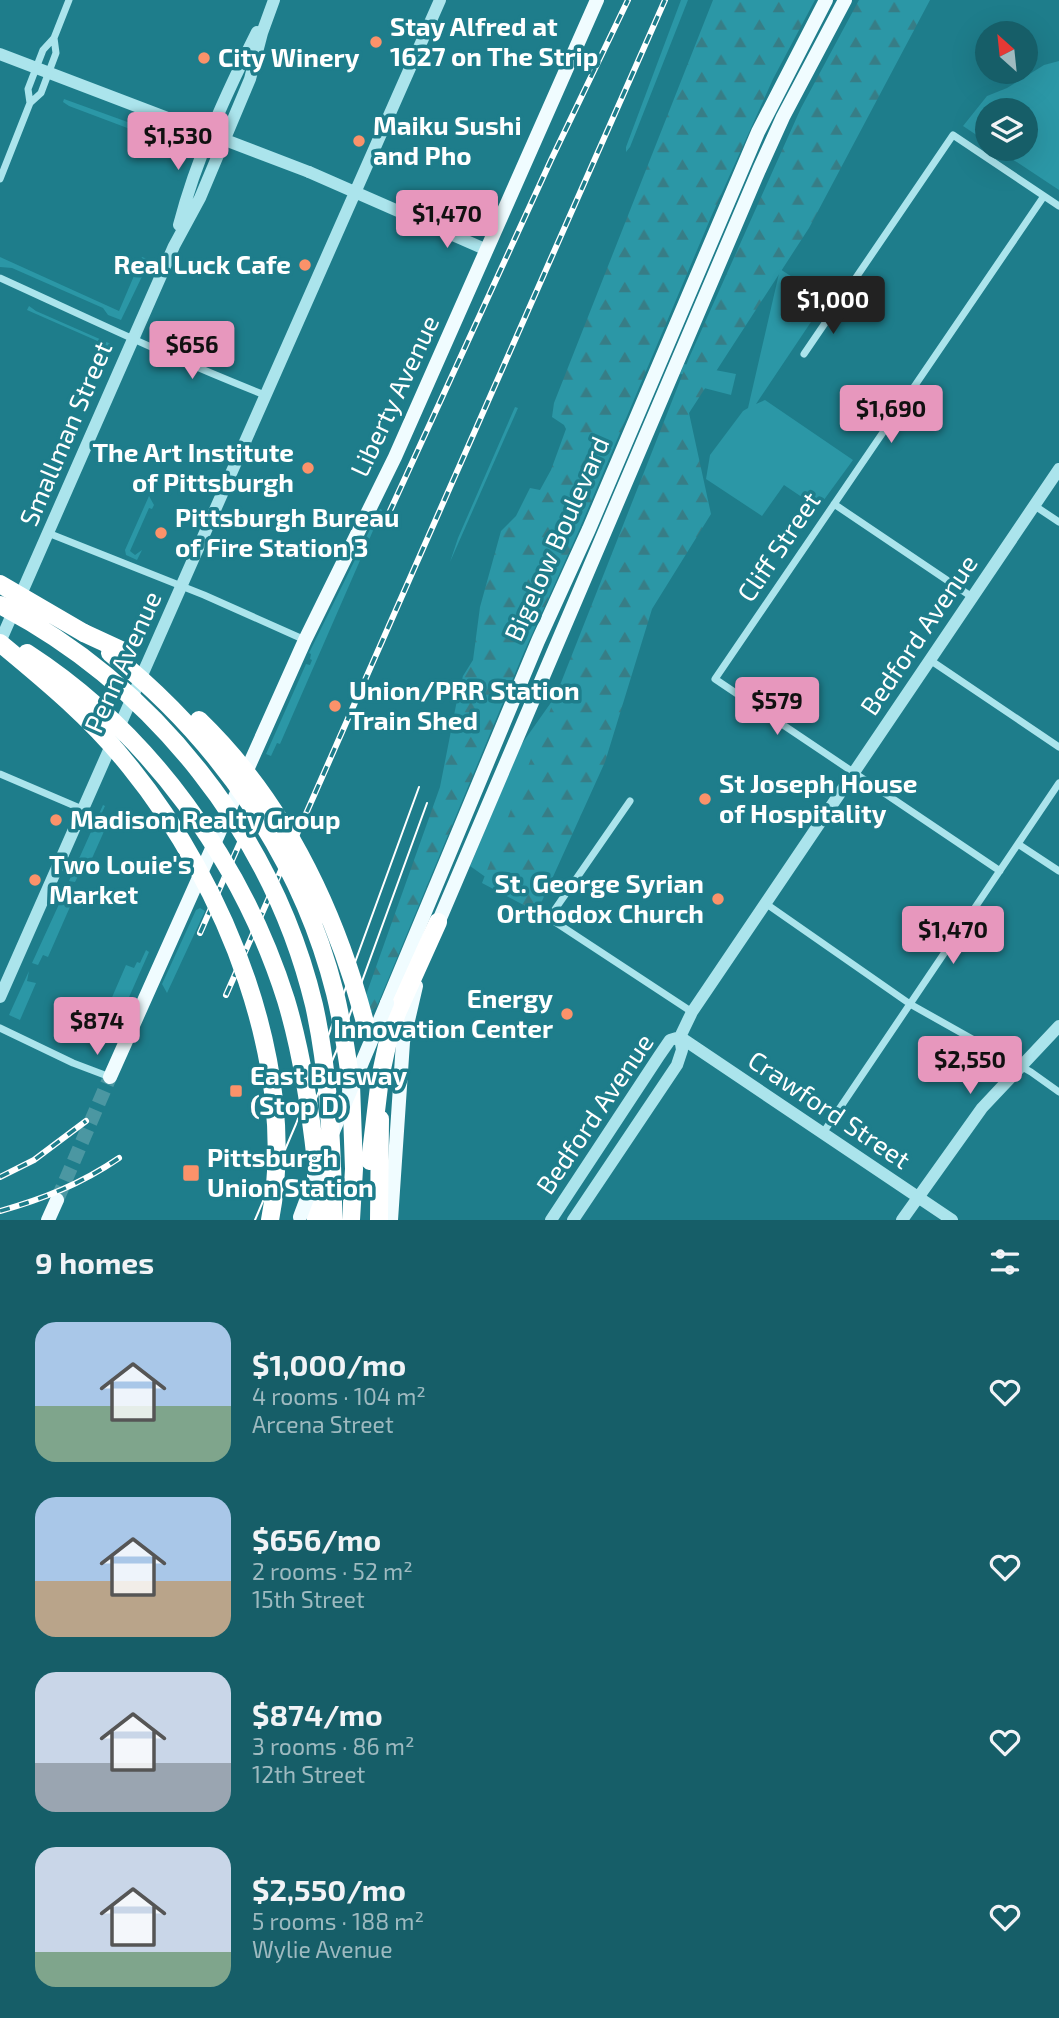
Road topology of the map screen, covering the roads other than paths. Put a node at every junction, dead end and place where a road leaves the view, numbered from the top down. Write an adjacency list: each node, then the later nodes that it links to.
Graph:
1 (69, 0): 7 (street)
2 (273, 0): 16 (street, Smallman Street)
3 (440, 0): 11 (street, Penn Avenue)
4 (597, 0): 14 (main road, Liberty Avenue)
5 (826, 0): 58 (main road, Bigelow Boulevard, bridge)
6 (845, 0): 43 (main road, Bigelow Boulevard)
7 (54, 38): 9 (street); 9 (street)
8 (0, 54): 11 (street, bridge)
9 (30, 103): 10 (street)
10 (0, 178)
11 (356, 191): 14 (street); 18 (street, Penn Avenue)
12 (1044, 196): 13 (street); 17 (street); 20 (street, Cliff Street)
13 (1059, 206)
14 (487, 250): 30 (main road, Liberty Avenue)
15 (0, 278): 16 (street)
16 (133, 337): 18 (street); 23 (street, Smallman Street)
17 (804, 354)
18 (265, 394): 25 (street, Penn Avenue)
19 (1059, 469): 21 (street, Bedford Avenue)
20 (834, 504): 26 (street); 34 (street, Cliff Street)
21 (1035, 506): 22 (street); 26 (street, Bedford Avenue)
22 (1059, 522)
23 (48, 533): 25 (street); 31 (street, Smallman Street)
24 (0, 583): 28 (highway, bridge)
25 (181, 586): 30 (street); 38 (street, Penn Avenue)
26 (972, 597): 32 (street, Bedford Avenue)
27 (0, 605): 61 (highway, bridge)
28 (84, 633): 62 (highway, bridge); 64 (highway, bridge)
29 (0, 636): 58 (highway, bridge)
30 (305, 640): 51 (main road, Liberty Avenue)
31 (0, 642): 60 (highway, bridge)
32 (930, 660): 33 (street); 34 (street, Bedford Avenue)
33 (1059, 747)
34 (854, 771): 40 (street); 42 (street, Bedford Avenue)
35 (0, 774): 38 (street)
36 (1059, 783): 39 (street)
37 (630, 801): 46 (street)
38 (82, 809): 44 (street, Penn Avenue)
39 (1018, 844): 40 (street); 41 (street)
40 (1000, 871): 45 (street)
41 (1059, 872)
42 (765, 903): 45 (street); 46 (street, Bedford Avenue)
43 (438, 922): 63 (highway, bridge); 65 (main road, Bigelow Boulevard)
44 (0, 997)
45 (910, 1004): 50 (street); 53 (street)
46 (692, 1012): 49 (street, Bedford Avenue)
47 (1059, 1026): 50 (street)
48 (0, 1028): 51 (street)
49 (680, 1037): 53 (street, Crawford Street); 54 (street, Bedford Avenue); 55 (street, Bedford Avenue)
50 (1020, 1067): 52 (street); 56 (street)
51 (110, 1077)
52 (1059, 1092)
53 (823, 1133): 56 (street, Crawford Street)
54 (578, 1180): 55 (street); 66 (street, Bedford Avenue)
55 (593, 1191): 67 (street, Bedford Avenue)
56 (917, 1196): 68 (street); 69 (street, Crawford Street)
57 (57, 1200): 59 (main road)
58 (303, 1219)
59 (48, 1220)
60 (270, 1220)
61 (333, 1220)
62 (351, 1220)
63 (368, 1220)
64 (379, 1220)
65 (391, 1220)
66 (551, 1220)
67 (573, 1220)
68 (902, 1220)
69 (952, 1220)

